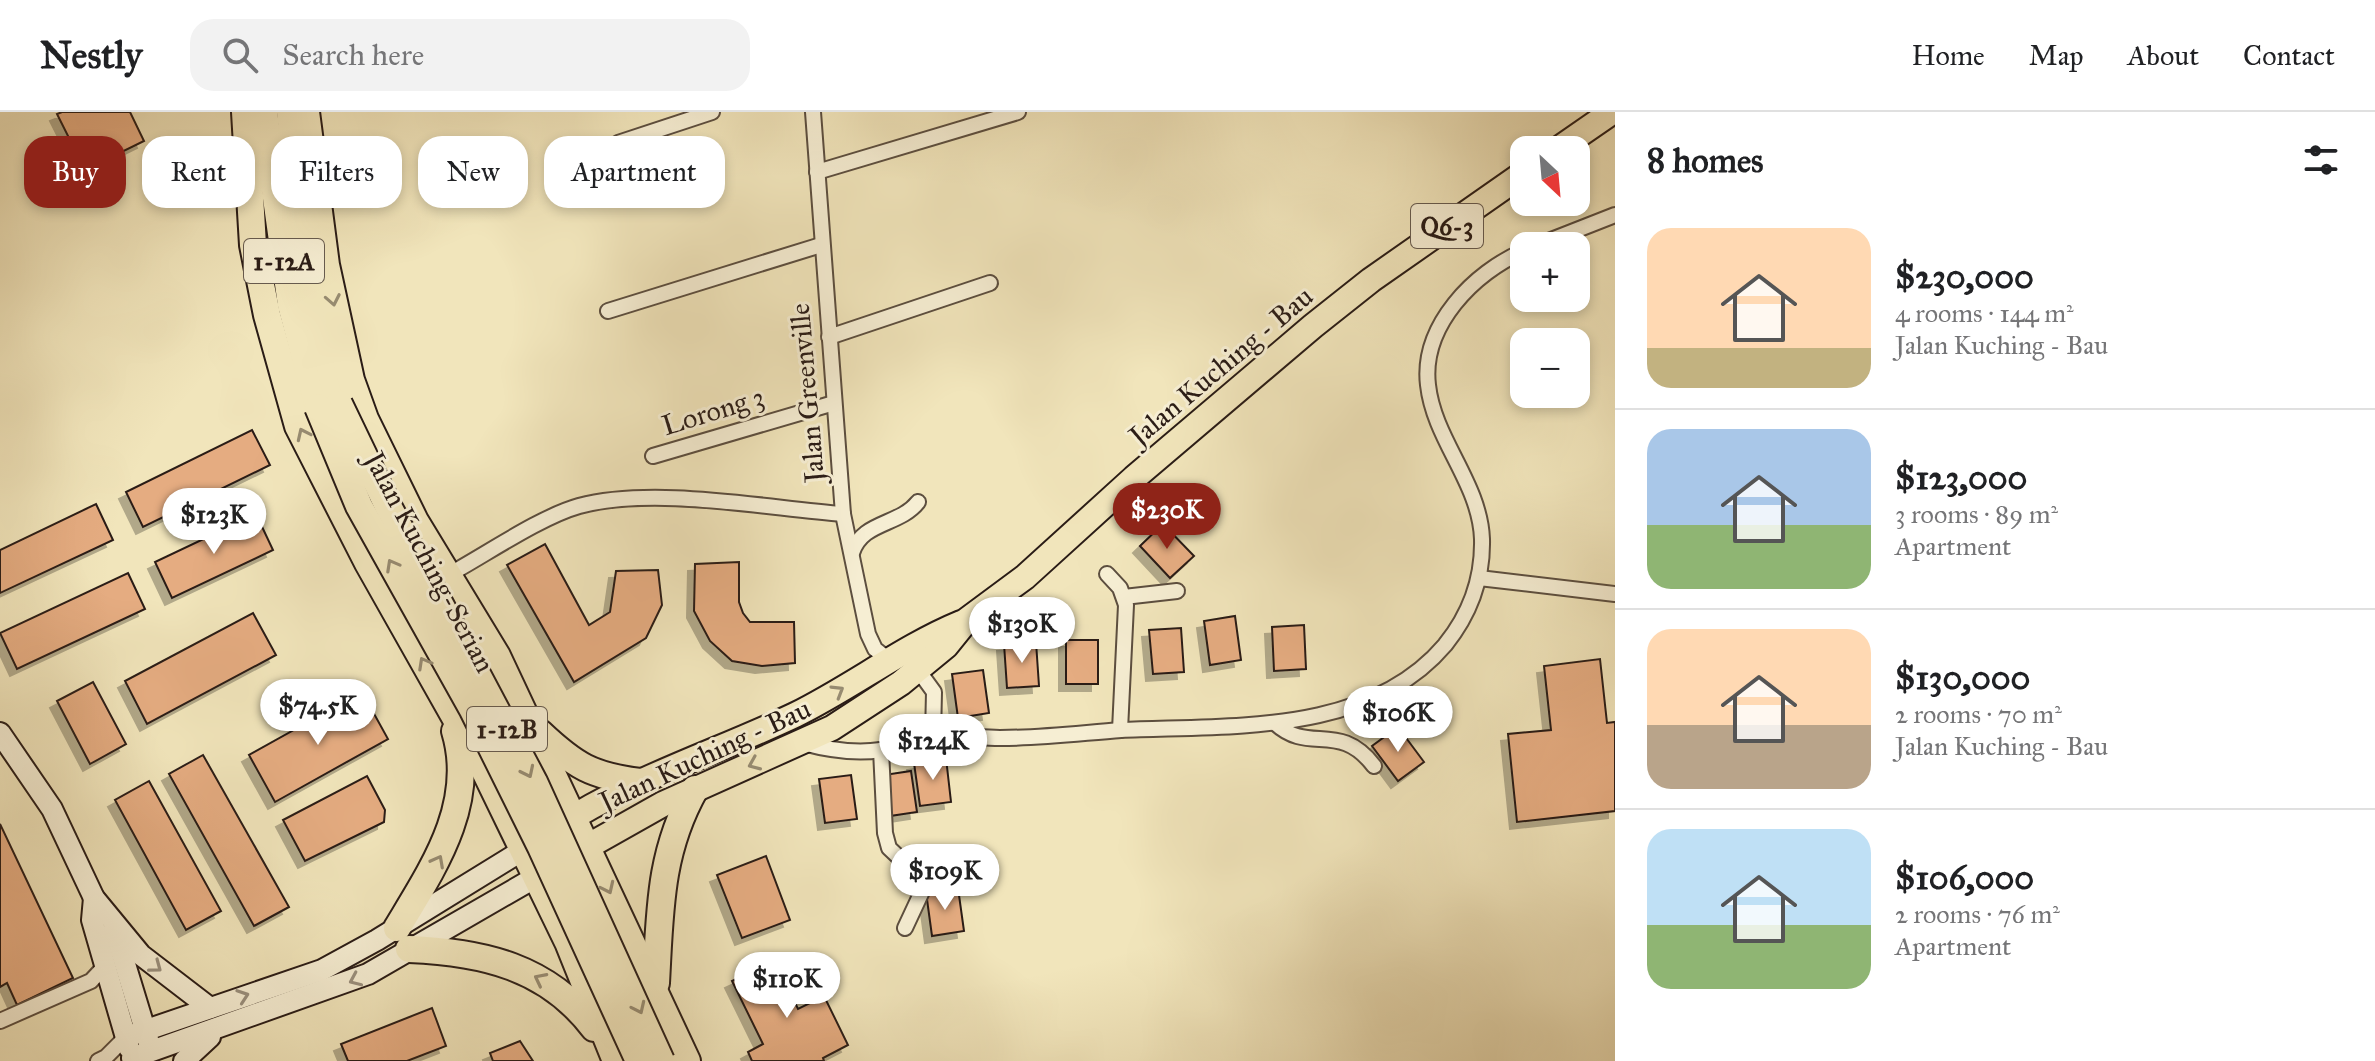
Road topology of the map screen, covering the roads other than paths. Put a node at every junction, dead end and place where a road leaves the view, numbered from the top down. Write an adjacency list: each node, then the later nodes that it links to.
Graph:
1 (245, 112): 35 (highway, one-way to 1)
2 (264, 112): 21 (highway, Jalan Kuching-Serian / 1-12A)
3 (290, 112): 21 (highway, Jalan Kuching-Serian / 1-12B)
4 (306, 112): 27 (highway, one-way to 27)
5 (712, 112): 9 (street)
6 (813, 112): 11 (street, Jalan Greenville)
7 (1018, 112): 11 (street)
8 (1612, 112): 10 (main road)
9 (639, 136)
10 (1577, 136)
11 (817, 172): 15 (street, Jalan Greenville)
12 (1510, 183): 32 (main road, Jalan Kuching - Bau / Q6-3)
13 (1615, 215): 14 (street)
14 (1572, 232)
15 (821, 245): 18 (street); 19 (street, Jalan Greenville)
16 (1510, 258): 28 (street)
17 (990, 283): 19 (street)
18 (608, 311)
19 (829, 337): 20 (street, Jalan Greenville)
20 (834, 403): 22 (street, Lorong 3); 24 (street, Jalan Greenville)
21 (328, 405): 64 (highway, Jalan Kuching-Serian / 1-12A, one-way to 21, bridge); 65 (highway, Jalan Kuching-Serian / 1-12B, one-way to 65, bridge)
22 (653, 456)
23 (918, 502): 25 (street)
24 (843, 514): 25 (street, Jalan Greenville); 27 (street)
25 (852, 553): 33 (street, Jalan Greenville)
26 (1107, 574): 31 (street)
27 (448, 575): 36 (highway)
28 (1479, 578): 30 (street); 37 (street)
29 (1177, 591): 31 (street)
30 (1615, 594)
31 (1124, 597): 38 (street)
32 (967, 620): 33 (main road, Jalan Kuching - Bau); 34 (main road, Jalan Kuching - Bau)
33 (889, 660): 44 (main road, Jalan Kuching - Bau, one-way to 33)
34 (918, 670): 40 (street); 41 (main road, Jalan Kuching - Bau)
35 (447, 703): 48 (highway); 53 (highway, one-way to 35)
36 (529, 722): 44 (highway); 46 (highway)
37 (1275, 723): 38 (street); 43 (street)
38 (1120, 730): 40 (street)
39 (0, 733): 50 (main road)
40 (933, 736): 42 (street)
41 (803, 743): 42 (street); 45 (main road, Jalan Kuching - Bau, one-way to 45)
42 (881, 750): 52 (street)
43 (1374, 766)
44 (640, 782): 46 (main road, Jalan Kuching - Bau)
45 (695, 789): 47 (main road, Jalan Kuching - Bau); 55 (highway)
46 (574, 816): 47 (highway); 48 (main road, Jalan Kuching - Bau)
47 (587, 845): 49 (main road, Jalan Kuching - Bau); 55 (highway, one-way to 55)
48 (523, 850): 49 (highway); 53 (main road)
49 (536, 877): 53 (main road); 60 (highway)
50 (94, 898): 51 (main road); 54 (main road)
51 (111, 916): 56 (main road, one-way to 56); 59 (main road)
52 (905, 928)
53 (403, 939): 56 (main road, one-way to 53); 58 (main road, one-way to 58); 60 (highway, one-way to 53)
54 (105, 966): 57 (street); 59 (main road)
55 (655, 987): 66 (highway)
56 (210, 1008): 59 (main road)
57 (0, 1021)
58 (223, 1027): 61 (main road); 63 (main road)
59 (135, 1034): 61 (main road); 62 (street)
60 (615, 1057)
61 (143, 1058): 62 (street)
62 (102, 1059)
63 (184, 1061)
64 (639, 1061)
65 (661, 1061)
66 (687, 1061)

